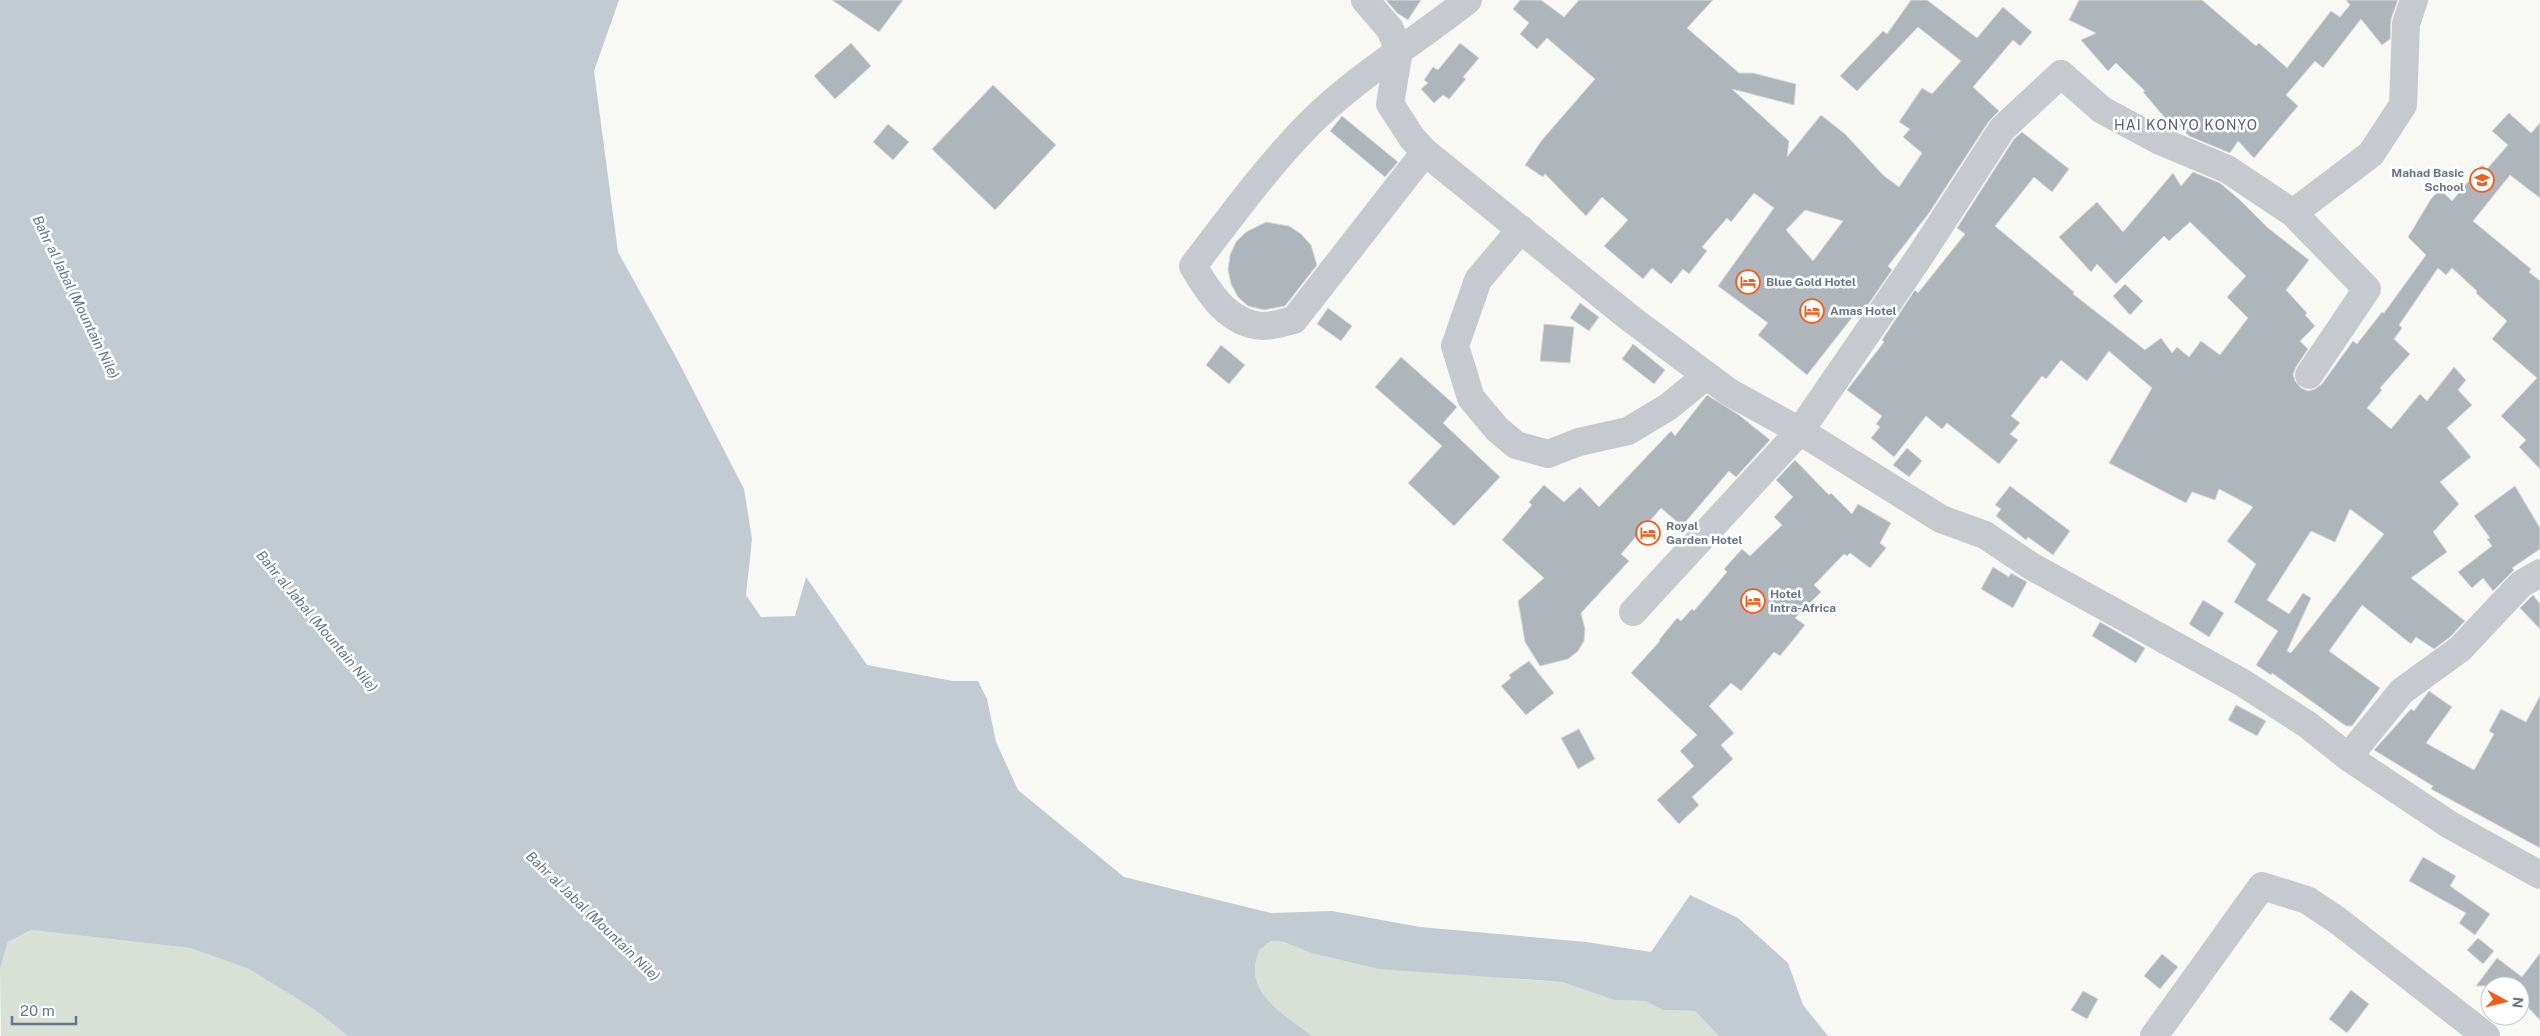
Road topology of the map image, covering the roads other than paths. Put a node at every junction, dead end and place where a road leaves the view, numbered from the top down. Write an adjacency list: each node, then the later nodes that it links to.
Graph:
1 (1365, 0): 4 (street)
2 (1468, 0): 4 (street)
3 (2414, 0): 6 (street)
4 (1399, 51): 5 (street); 5 (street)
5 (1425, 152): 7 (street)
6 (2293, 213): 8 (street); 10 (street)
7 (1521, 229): 9 (street); 9 (street)
8 (2308, 375)
9 (1706, 376): 10 (street)
10 (1800, 431): 12 (street); 13 (street)
11 (2540, 573): 13 (street)
12 (1633, 612)
13 (2348, 757): 14 (street)
14 (2540, 875)
15 (2154, 1036): 16 (street)
16 (2486, 1036)

